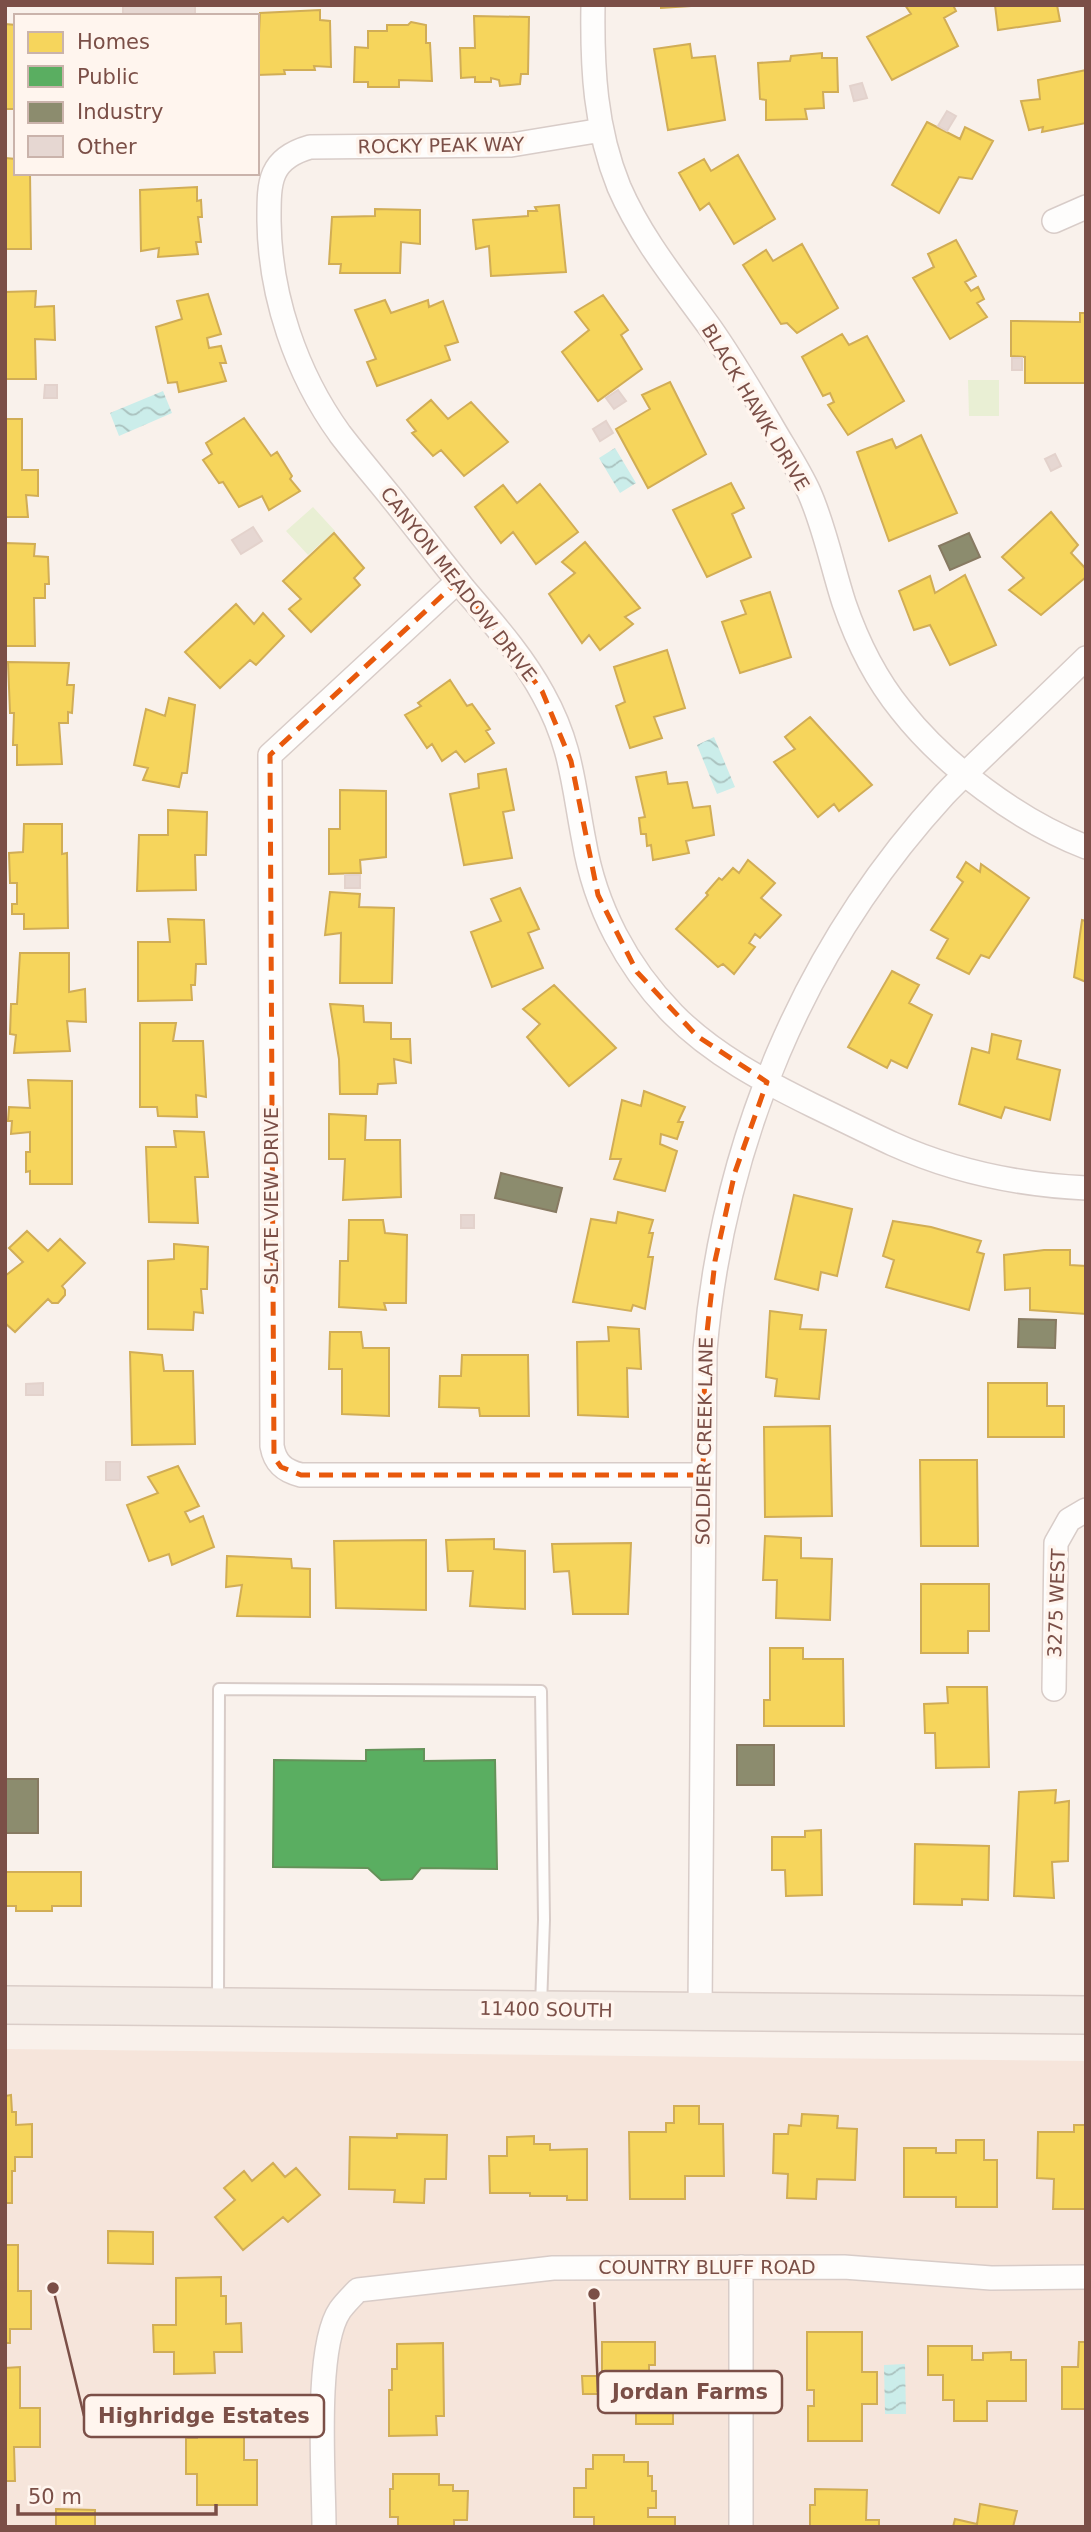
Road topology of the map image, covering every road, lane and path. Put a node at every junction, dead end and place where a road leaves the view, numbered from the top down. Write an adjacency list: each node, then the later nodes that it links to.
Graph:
1 (593, 5): 2 (street, BLACK HAWK DRIVE)
2 (601, 130): 3 (street, ROCKY PEAK WAY); 8 (street, BLACK HAWK DRIVE)
3 (282, 160): 6 (street, CANYON MEADOW DRIVE)
4 (1086, 207): 5 (street)
5 (1054, 221)
6 (458, 581): 10 (street, CANYON MEADOW DRIVE); 12 (street, SLATE VIEW DRIVE)
7 (1086, 658): 8 (street, SOLDIER CREEK LANE)
8 (964, 774): 9 (street, BLACK HAWK DRIVE); 10 (street, SOLDIER CREEK LANE)
9 (1086, 847)
10 (767, 1082): 11 (street, CANYON MEADOW DRIVE); 12 (street, SOLDIER CREEK LANE)
11 (1086, 1188)
12 (703, 1475): 18 (street, SOLDIER CREEK LANE)
13 (1077, 1515): 14 (street, 3275 WEST)
14 (1054, 1689)
15 (5, 2005): 16 (main road, 11400 SOUTH)
16 (219, 2007): 17 (main road, 11400 SOUTH); 17 (lane)
17 (541, 2008): 18 (main road, 11400 SOUTH)
18 (700, 2011): 19 (main road, 11400 SOUTH)
19 (1086, 2015)
20 (741, 2267): 21 (street, COUNTRY BLUFF ROAD); 22 (street, COUNTRY BLUFF ROAD); 23 (street)
21 (1086, 2277)
22 (324, 2527)
23 (741, 2527)

